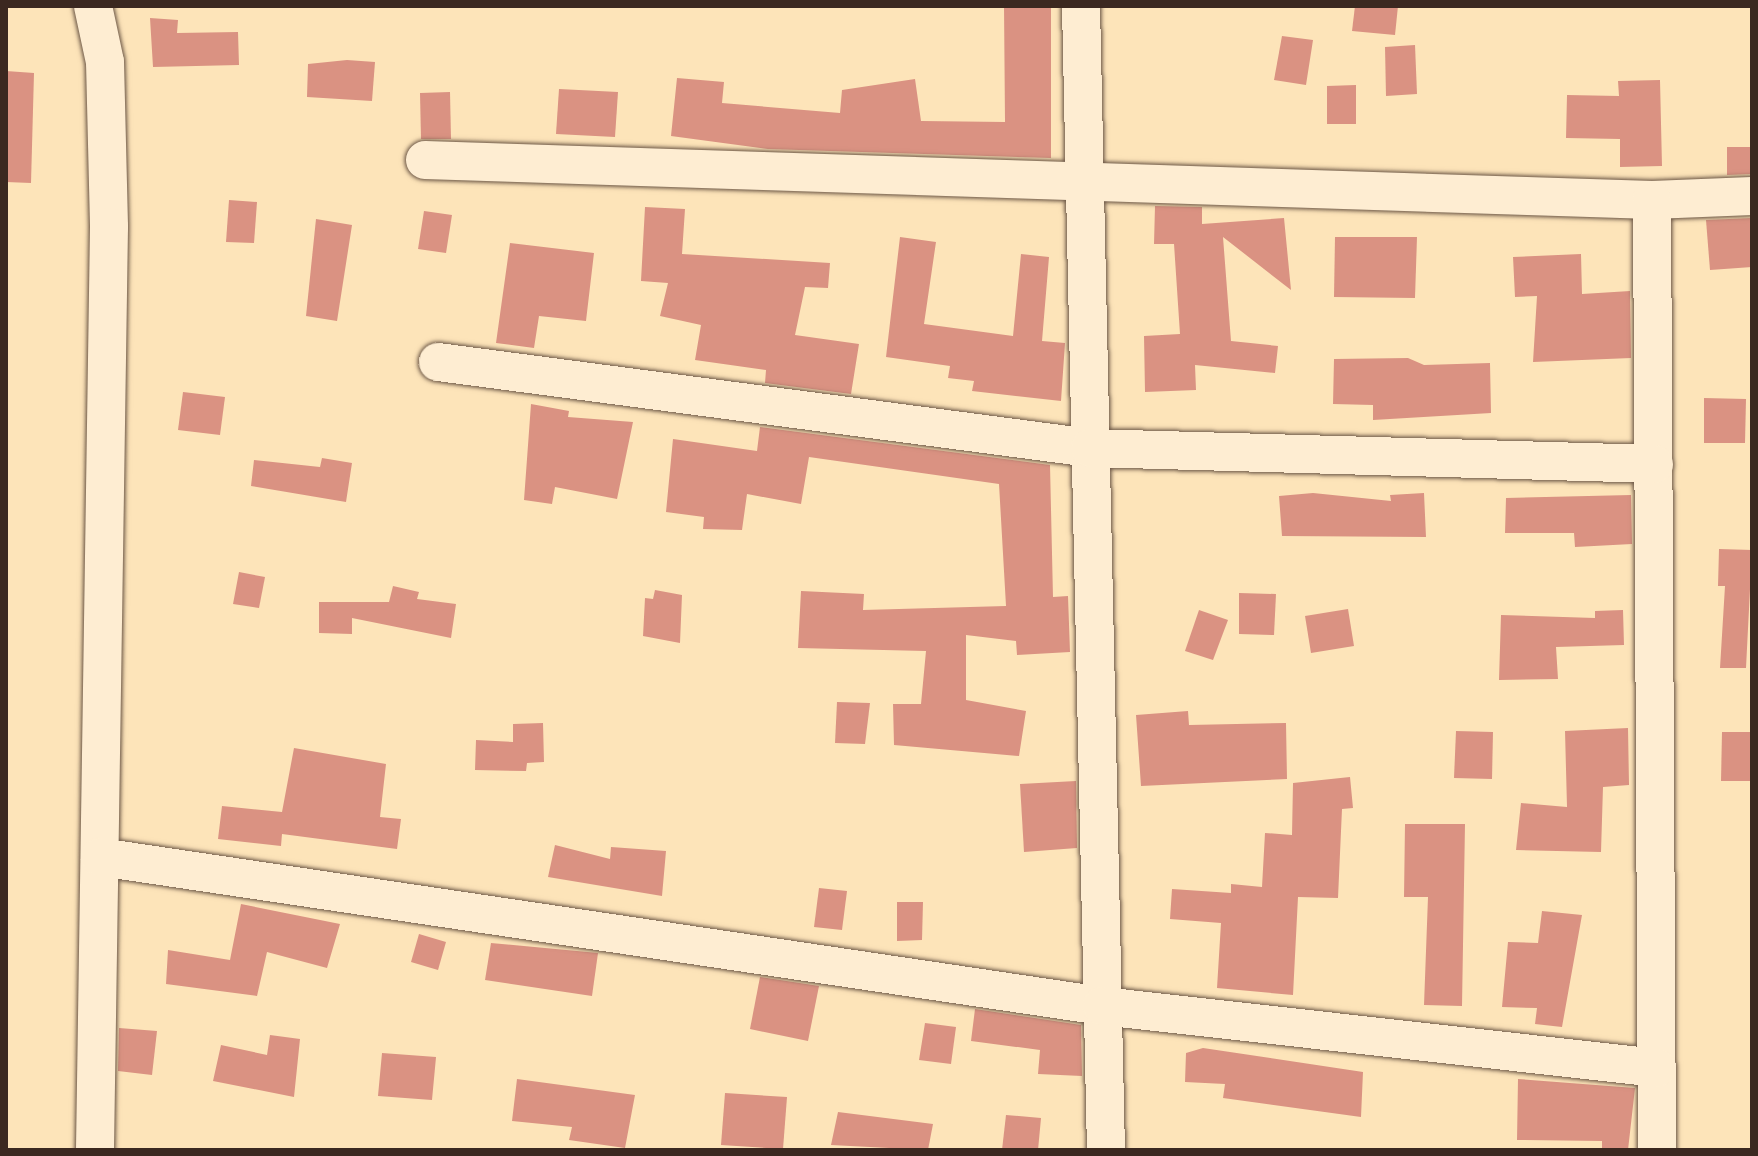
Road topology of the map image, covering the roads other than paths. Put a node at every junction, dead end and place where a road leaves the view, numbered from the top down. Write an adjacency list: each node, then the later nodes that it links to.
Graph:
1 (93, 6): 10 (street)
2 (1081, 6): 4 (street)
3 (425, 160): 4 (street)
4 (1085, 184): 6 (street); 8 (street)
5 (1752, 196): 6 (street)
6 (1652, 200): 9 (street)
7 (438, 362): 8 (street)
8 (1090, 448): 9 (street); 11 (street)
9 (1654, 464): 12 (street)
10 (100, 857): 11 (street); 13 (street)
11 (1102, 1006): 12 (street); 14 (street)
12 (1657, 1068): 15 (street)
13 (95, 1150)
14 (1106, 1150)
15 (1657, 1150)

